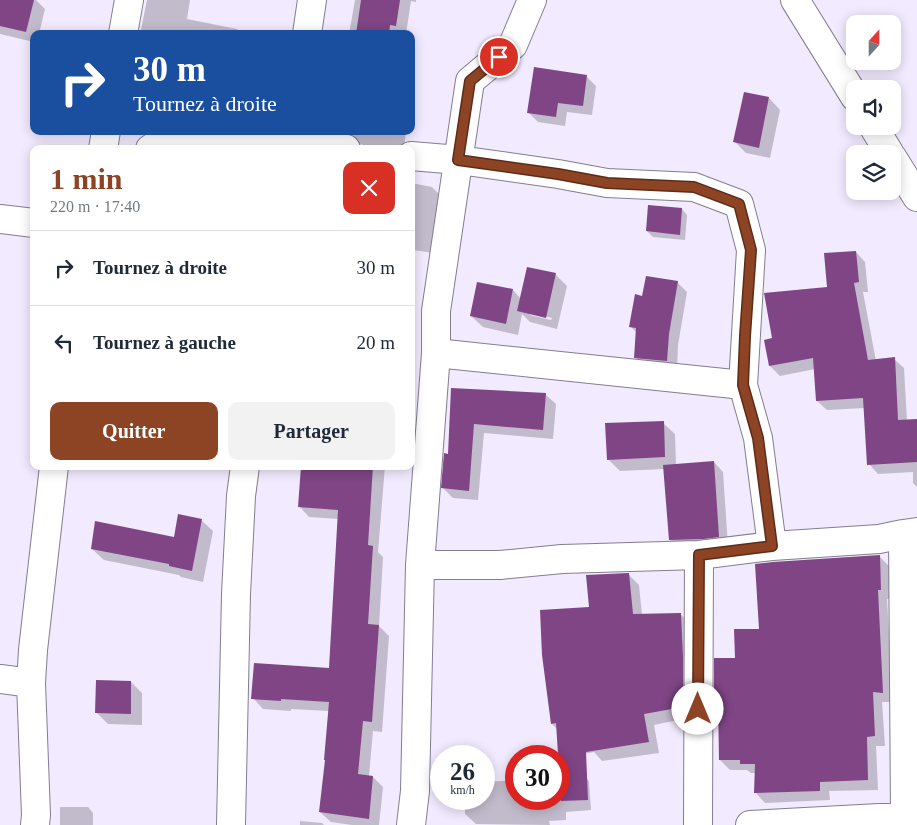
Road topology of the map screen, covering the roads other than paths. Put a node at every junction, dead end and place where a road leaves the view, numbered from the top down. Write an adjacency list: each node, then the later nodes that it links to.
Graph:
1 (129, 0): 5 (street)
2 (312, 0): 6 (street)
3 (532, 0): 12 (street)
4 (795, 0): 7 (street)
5 (124, 30)
6 (308, 30)
7 (846, 82)
8 (291, 141): 9 (street); 10 (street)
9 (168, 145)
10 (318, 145)
11 (415, 156): 12 (street)
12 (458, 160): 17 (street); 18 (street)
13 (901, 171): 14 (street)
14 (917, 197)
15 (0, 218): 16 (street)
16 (30, 222)
17 (436, 353): 18 (street); 24 (street)
18 (743, 385): 22 (street)
19 (54, 470): 26 (street)
20 (244, 470): 29 (street)
21 (910, 533): 22 (street); 27 (street)
22 (772, 546): 23 (street)
23 (699, 555): 24 (street); 31 (street)
24 (420, 565): 30 (street)
25 (0, 679): 26 (street)
26 (31, 683): 28 (street)
27 (911, 816): 32 (street)
28 (35, 825)
29 (230, 825)
30 (411, 825)
31 (698, 825)
32 (750, 825)

